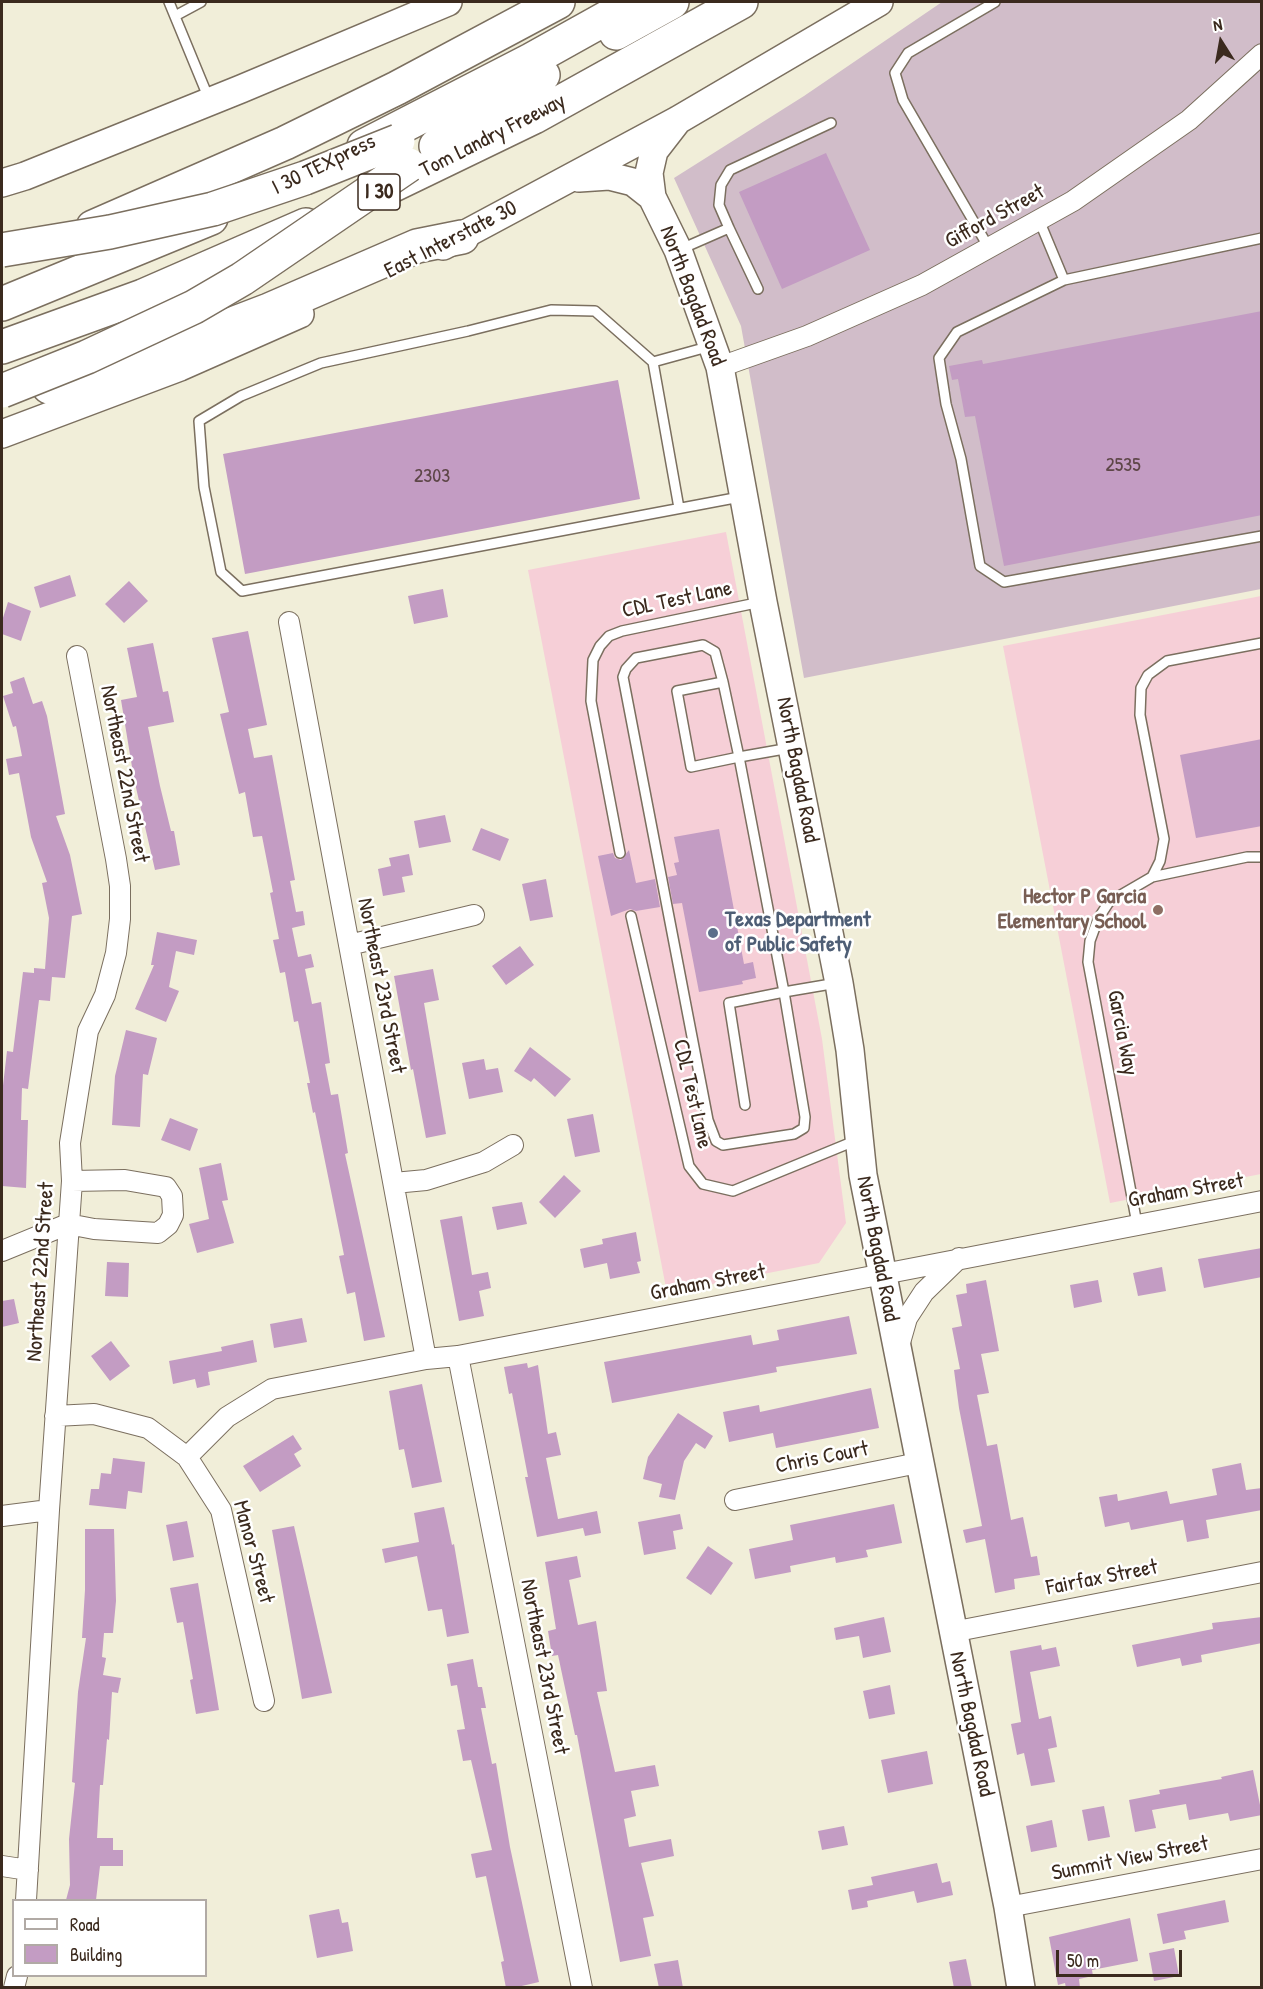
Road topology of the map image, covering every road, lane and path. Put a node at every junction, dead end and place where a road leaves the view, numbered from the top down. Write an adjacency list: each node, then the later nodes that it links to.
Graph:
1 (169, 2): 10 (lane)
2 (201, 2): 10 (lane)
3 (448, 2): 13 (street)
4 (558, 2): 26 (highway)
5 (635, 2): 29 (highway, I 30 TEXpress)
6 (672, 2): 12 (highway)
7 (741, 2): 30 (highway, Tom Landry Freeway / I 30)
8 (879, 2): 14 (street, East Interstate 30)
9 (995, 2): 23 (lane)
10 (175, 16): 13 (lane)
11 (1261, 55): 19 (street, Gifford Street)
12 (542, 75): 24 (highway, bridge); 33 (highway, bridge)
13 (210, 102): 17 (street)
14 (678, 120): 16 (street, East Interstate 30); 18 (street, North Bagdad Road)
15 (831, 123): 20 (lane)
16 (570, 179): 18 (street, North Bagdad Road); 21 (street, East Interstate 30)
17 (2, 183)
18 (652, 197): 25 (street, North Bagdad Road)
19 (1039, 220): 23 (street, Gifford Street); 27 (lane)
20 (729, 228): 25 (lane); 28 (lane)
21 (462, 237): 34 (highway); 35 (street, East Interstate 30)
22 (1262, 238): 27 (lane)
23 (989, 248): 31 (street, Gifford Street)
24 (2, 250)
25 (678, 250): 31 (street, North Bagdad Road)
26 (2, 265)
27 (1064, 280): 38 (lane)
28 (758, 289)
29 (2, 304)
30 (2, 347)
31 (717, 356): 32 (lane); 36 (street, North Bagdad Road)
32 (653, 362): 37 (lane); 37 (lane)
33 (2, 391)
34 (2, 401)
35 (2, 434)
36 (744, 496): 37 (lane); 39 (street, North Bagdad Road)
37 (679, 508)
38 (1262, 536)
39 (763, 602): 44 (street, North Bagdad Road); 46 (lane, CDL Test Lane)
40 (289, 622): 51 (street, Northeast 23rd Street)
41 (1262, 643): 48 (lane)
42 (77, 656): 57 (street, Northeast 22nd Street)
43 (723, 682): 45 (lane); 45 (lane); 53 (lane)
44 (792, 747): 45 (lane); 52 (street, North Bagdad Road)
45 (738, 757): 53 (lane)
46 (620, 853)
47 (1262, 857): 48 (lane, Garcia Way)
48 (1152, 877): 61 (lane, Garcia Way)
49 (474, 915): 51 (street)
50 (631, 916): 55 (lane, CDL Test Lane)
51 (349, 945): 58 (street, Northeast 23rd Street)
52 (839, 982): 53 (lane); 55 (street, North Bagdad Road)
53 (784, 992): 54 (lane)
54 (745, 1104)
55 (859, 1139): 64 (street, North Bagdad Road)
56 (513, 1145): 58 (street)
57 (72, 1181): 60 (street, Northeast 22nd Street); 60 (street)
58 (394, 1183): 67 (street, Northeast 23rd Street)
59 (1262, 1201): 61 (street, Graham Street)
60 (68, 1224): 62 (street); 68 (street, Northeast 22nd Street)
61 (1137, 1224): 63 (street, Graham Street)
62 (2, 1251)
63 (960, 1257): 64 (street, Graham Street); 65 (street, North Bagdad Road)
64 (882, 1273): 65 (street, North Bagdad Road); 66 (street, Graham Street)
65 (897, 1354): 70 (street, North Bagdad Road)
66 (458, 1356): 67 (street, Graham Street); 82 (street, Northeast 23rd Street)
67 (426, 1359): 69 (street, Graham Street)
68 (55, 1416): 69 (street, Manor Street); 72 (street, Northeast 22nd Street)
69 (187, 1457): 76 (street, Manor Street)
70 (918, 1463): 71 (street, Chris Court); 75 (street, North Bagdad Road)
71 (735, 1500)
72 (49, 1510): 73 (street); 79 (street, Northeast 22nd Street)
73 (2, 1516)
74 (1262, 1572): 75 (street, Fairfax Street)
75 (952, 1632): 81 (street, North Bagdad Road)
76 (264, 1701)
77 (1262, 1859): 81 (street, Summit View Street)
78 (2, 1866): 79 (street)
79 (28, 1870): 80 (street, Northeast 22nd Street)
80 (26, 1899)
81 (1008, 1907): 83 (street, North Bagdad Road)
82 (582, 1988)
83 (1021, 1988)

